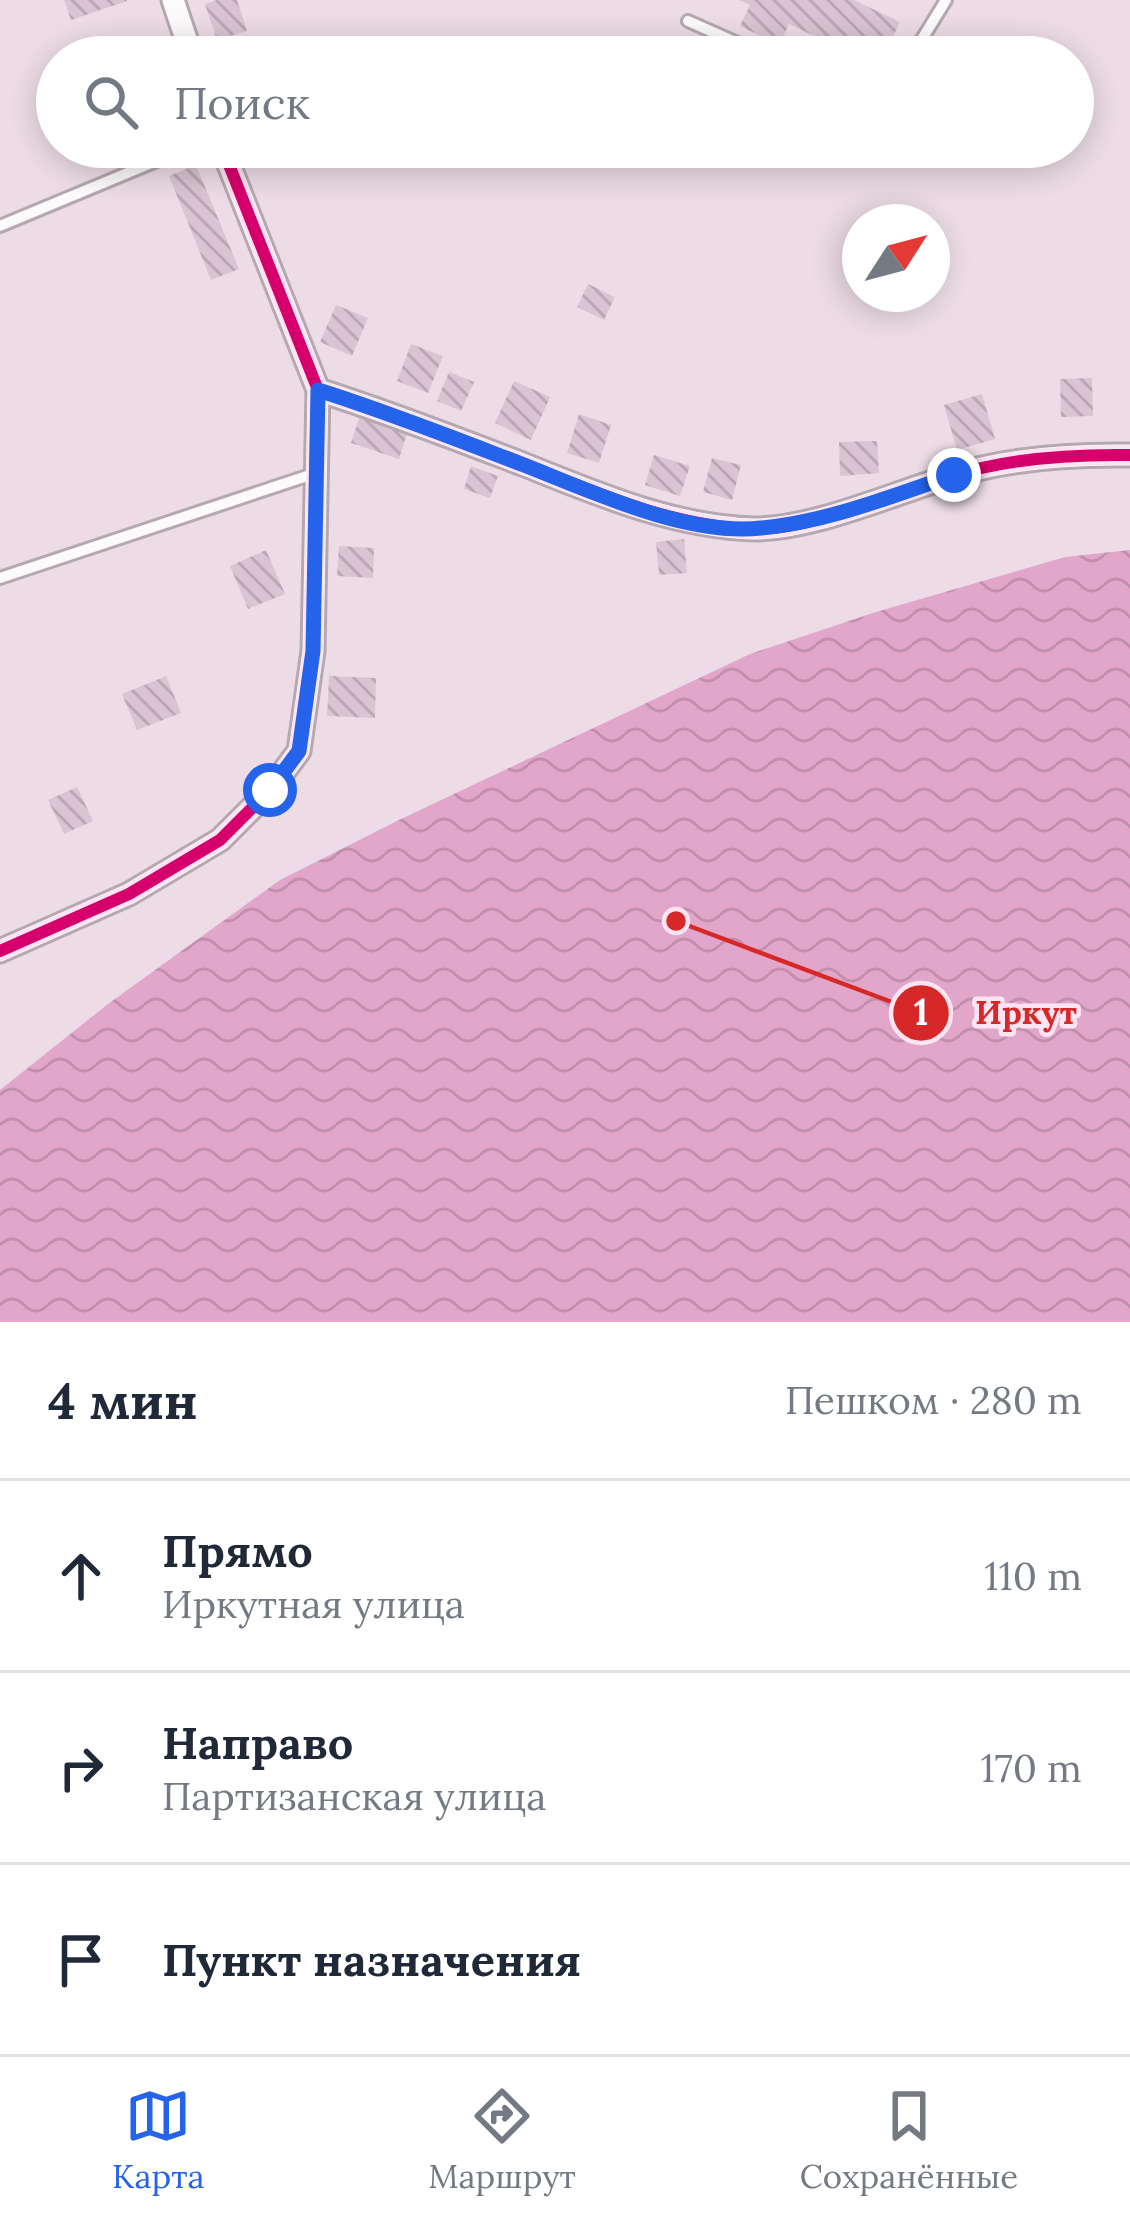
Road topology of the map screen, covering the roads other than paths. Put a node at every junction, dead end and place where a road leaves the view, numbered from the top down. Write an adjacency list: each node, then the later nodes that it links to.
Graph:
1 (173, 0): 4 (street)
2 (946, 0): 6 (lane)
3 (688, 21): 5 (lane)
4 (185, 36)
5 (722, 36)
6 (924, 36)
7 (139, 168): 9 (lane)
8 (231, 168): 10 (street)
9 (0, 226)
10 (318, 390): 11 (street); 12 (street)
11 (1130, 455)
12 (316, 473): 13 (lane); 14 (street)
13 (0, 578)
14 (0, 951)

